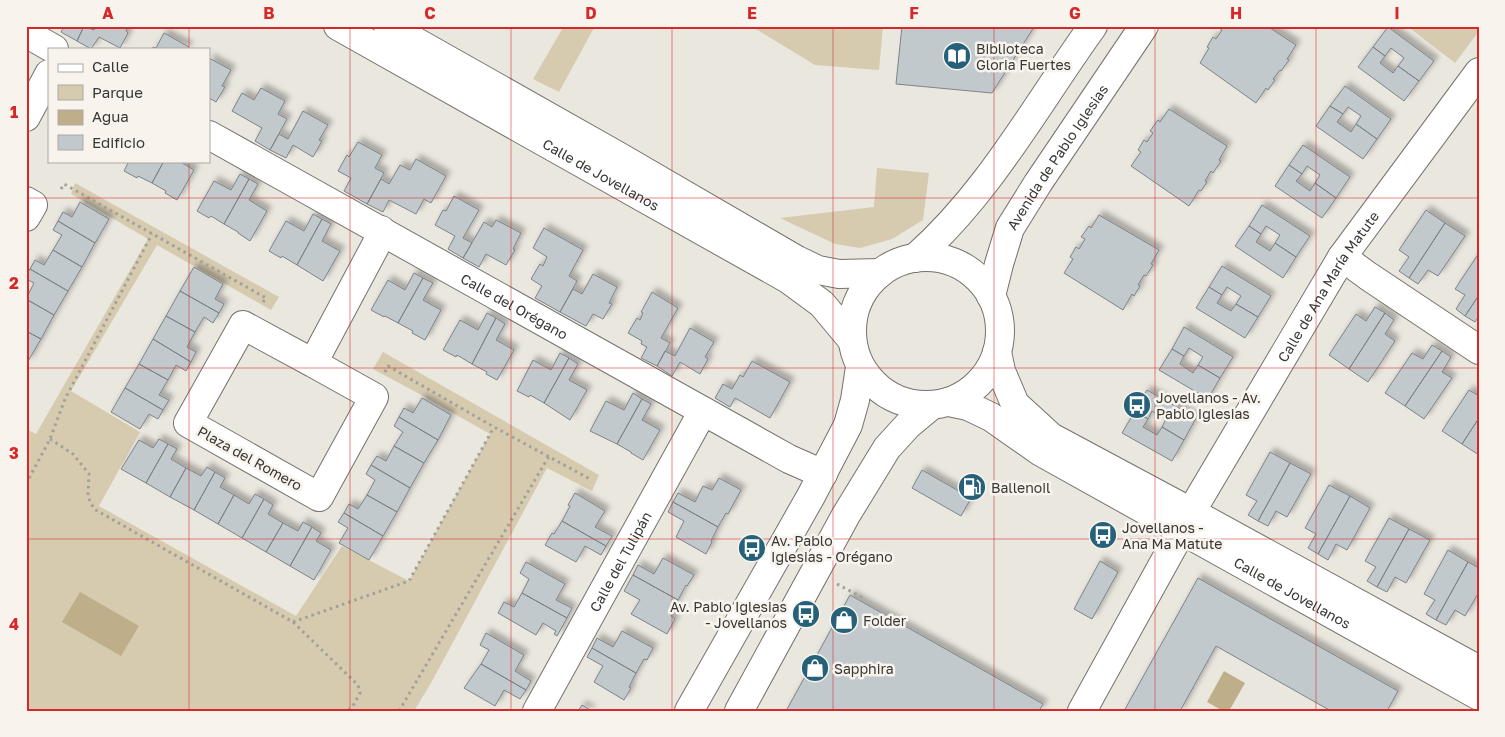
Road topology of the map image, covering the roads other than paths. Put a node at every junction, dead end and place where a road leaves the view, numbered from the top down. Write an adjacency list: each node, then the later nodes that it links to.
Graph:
1 (338, 26): 18 (street, Calle de Jovellanos)
2 (388, 26): 16 (street, Calle de Jovellanos)
3 (1092, 26): 15 (street)
4 (1144, 26): 17 (street, Avenida de Pablo Iglesias)
5 (26, 33): 6 (street)
6 (52, 48)
7 (1479, 72): 14 (street, Calle de Ana María Matute)
8 (48, 76): 9 (street)
9 (26, 117)
10 (210, 136): 13 (street, Calle del Orégano)
11 (26, 201): 12 (street)
12 (26, 217)
13 (381, 230): 21 (street); 24 (street, Calle del Orégano)
14 (1342, 257): 19 (street); 26 (street, Calle de Ana María Matute)
15 (915, 258): 16 (street); 17 (street)
16 (880, 273): 18 (street)
17 (991, 296): 20 (street)
18 (852, 340): 22 (street)
19 (1479, 350)
20 (997, 352): 23 (street); 26 (street, Calle de Jovellanos)
21 (313, 363): 21 (street, Plaza del Romero)
22 (860, 367): 23 (street); 25 (street)
23 (940, 404): 26 (street, Calle de Jovellanos); 31 (street)
24 (703, 411): 25 (street, Calle del Orégano); 29 (street, Calle del Tulipán)
25 (823, 474): 30 (street)
26 (1187, 521): 27 (street, Calle de Jovellanos); 28 (street, Calle de Jovellanos); 32 (street, Calle de Ana María Matute)
27 (1479, 670)
28 (1479, 696)
29 (537, 711)
30 (689, 711)
31 (739, 711)
32 (1082, 711)

